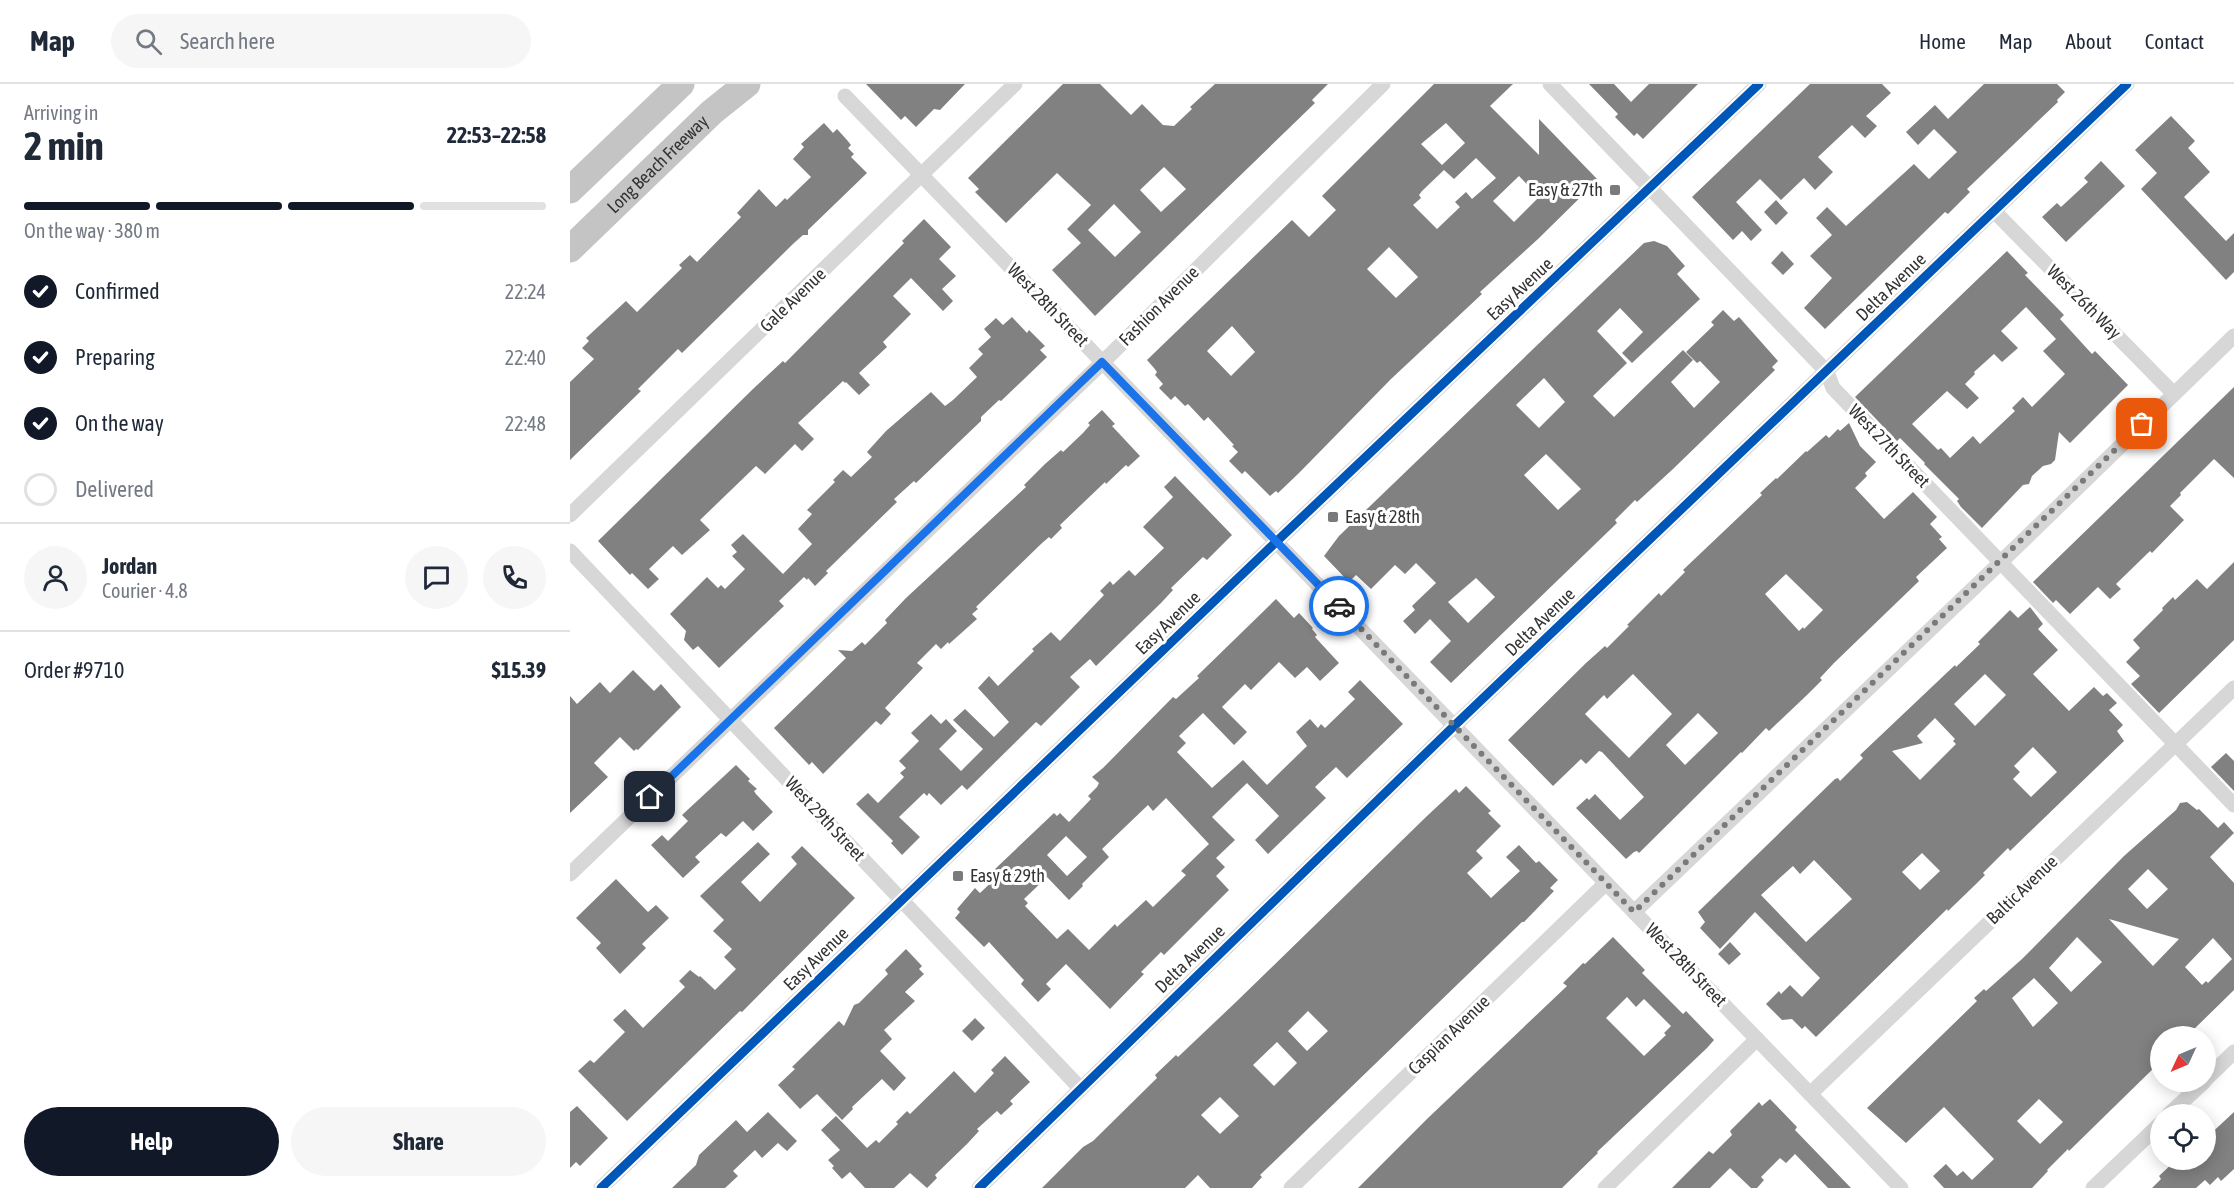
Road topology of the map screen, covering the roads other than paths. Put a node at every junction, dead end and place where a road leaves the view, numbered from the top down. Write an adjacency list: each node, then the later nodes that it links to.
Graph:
1 (681, 84): 11 (highway)
2 (747, 84): 13 (highway, Long Beach Freeway)
3 (1015, 84): 9 (street, Gale Avenue)
4 (1383, 84): 15 (street, Fashion Avenue)
5 (1550, 84): 10 (street, West 27th Street)
6 (1759, 84): 10 (street, Easy Avenue)
7 (2127, 84): 12 (street, Delta Avenue)
8 (845, 96): 9 (street, West 28th Street)
9 (922, 175): 15 (street, West 28th Street); 18 (street, Gale Avenue)
10 (1652, 187): 16 (street, West 27th Street); 19 (street, Easy Avenue)
11 (570, 190)
12 (1994, 211): 16 (street, Delta Avenue); 17 (street, West 26th Way)
13 (570, 249)
14 (2234, 336): 17 (street)
15 (1102, 362): 19 (street, West 28th Street); 23 (street, Fashion Avenue)
16 (1827, 372): 21 (street, West 27th Street); 24 (street, Delta Avenue)
17 (2174, 393): 21 (street)
18 (570, 515)
19 (1276, 542): 24 (street, West 28th Street); 29 (street, Easy Avenue)
20 (570, 551): 23 (street, West 29th Street)
21 (2001, 562): 25 (street, West 27th Street); 30 (street)
22 (2234, 688): 25 (street, Baltic Avenue)
23 (730, 720): 27 (street, Fashion Avenue); 29 (street, West 29th Street)
24 (1454, 726): 28 (street, West 28th Street); 34 (street, Delta Avenue)
25 (2175, 743): 26 (street, West 27th Street); 36 (street, Baltic Avenue)
26 (2234, 805)
27 (570, 874)
28 (1606, 883): 30 (street, West 28th Street); 41 (street, Caspian Avenue)
29 (902, 900): 34 (street, West 29th Street); 39 (street, Easy Avenue)
30 (1634, 912): 31 (street, West 28th Street)
31 (1757, 1039): 36 (street, West 28th Street); 42 (street)
32 (2234, 1052): 33 (street)
33 (2216, 1069)
34 (1080, 1088): 40 (street, Delta Avenue)
35 (2192, 1092): 37 (street)
36 (1810, 1094): 43 (street, West 28th Street)
37 (2180, 1104)
38 (2150, 1134): 44 (street)
39 (601, 1188)
40 (979, 1188)
41 (1291, 1188)
42 (1605, 1188)
43 (1901, 1188)
44 (2093, 1188)

